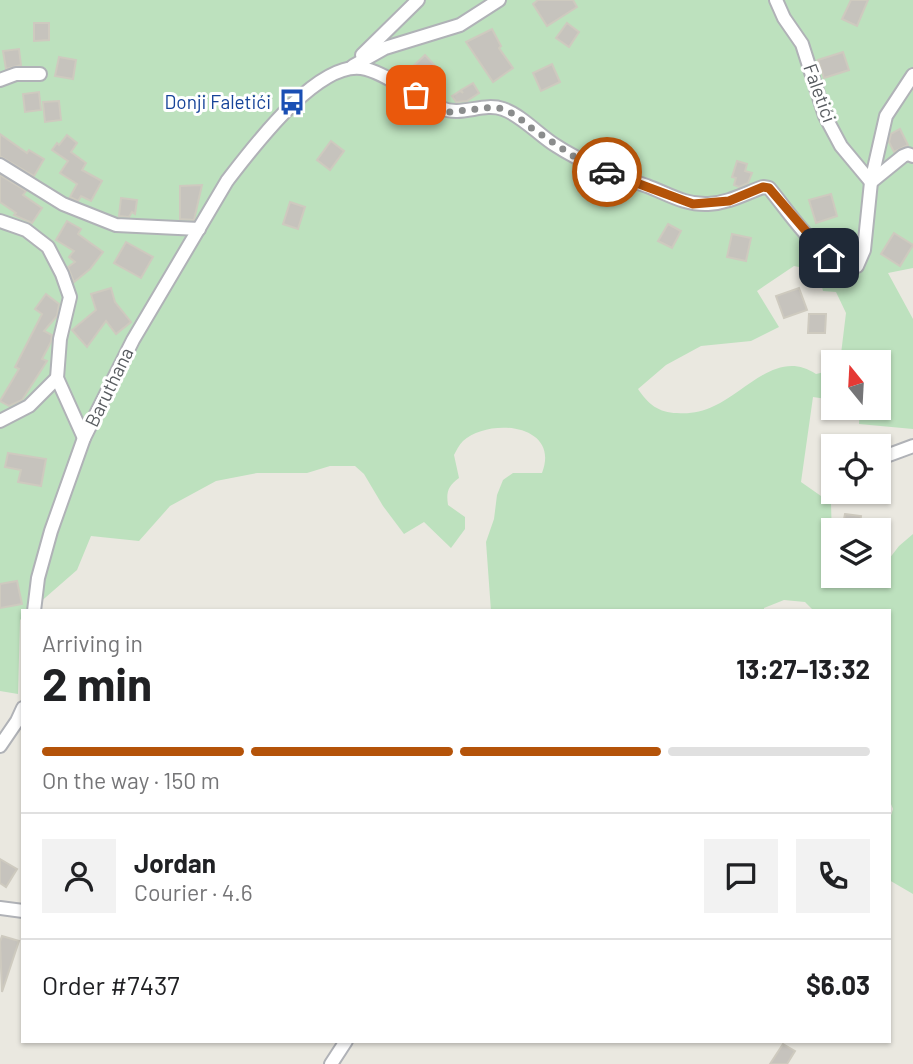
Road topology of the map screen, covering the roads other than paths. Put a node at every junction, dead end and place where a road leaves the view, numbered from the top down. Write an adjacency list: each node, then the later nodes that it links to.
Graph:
1 (418, 0): 4 (street)
2 (499, 0): 4 (street)
3 (776, 0): 10 (street, Faletići)
4 (350, 68): 10 (street); 12 (street, Baruthana)
5 (40, 74): 7 (street)
6 (913, 75): 10 (street)
7 (0, 80)
8 (913, 156): 10 (street)
9 (0, 165): 12 (street)
10 (871, 182)
11 (0, 221): 13 (street)
12 (199, 229): 15 (street, Baruthana)
13 (57, 378): 14 (street); 15 (street)
14 (0, 421)
15 (84, 438): 18 (street, Baruthana)
16 (913, 446): 17 (street)
17 (891, 454)
18 (34, 609)
19 (21, 712): 20 (street)
20 (0, 746)
21 (0, 908): 22 (street)
22 (21, 911)
23 (345, 1043): 24 (street)
24 (331, 1064)

